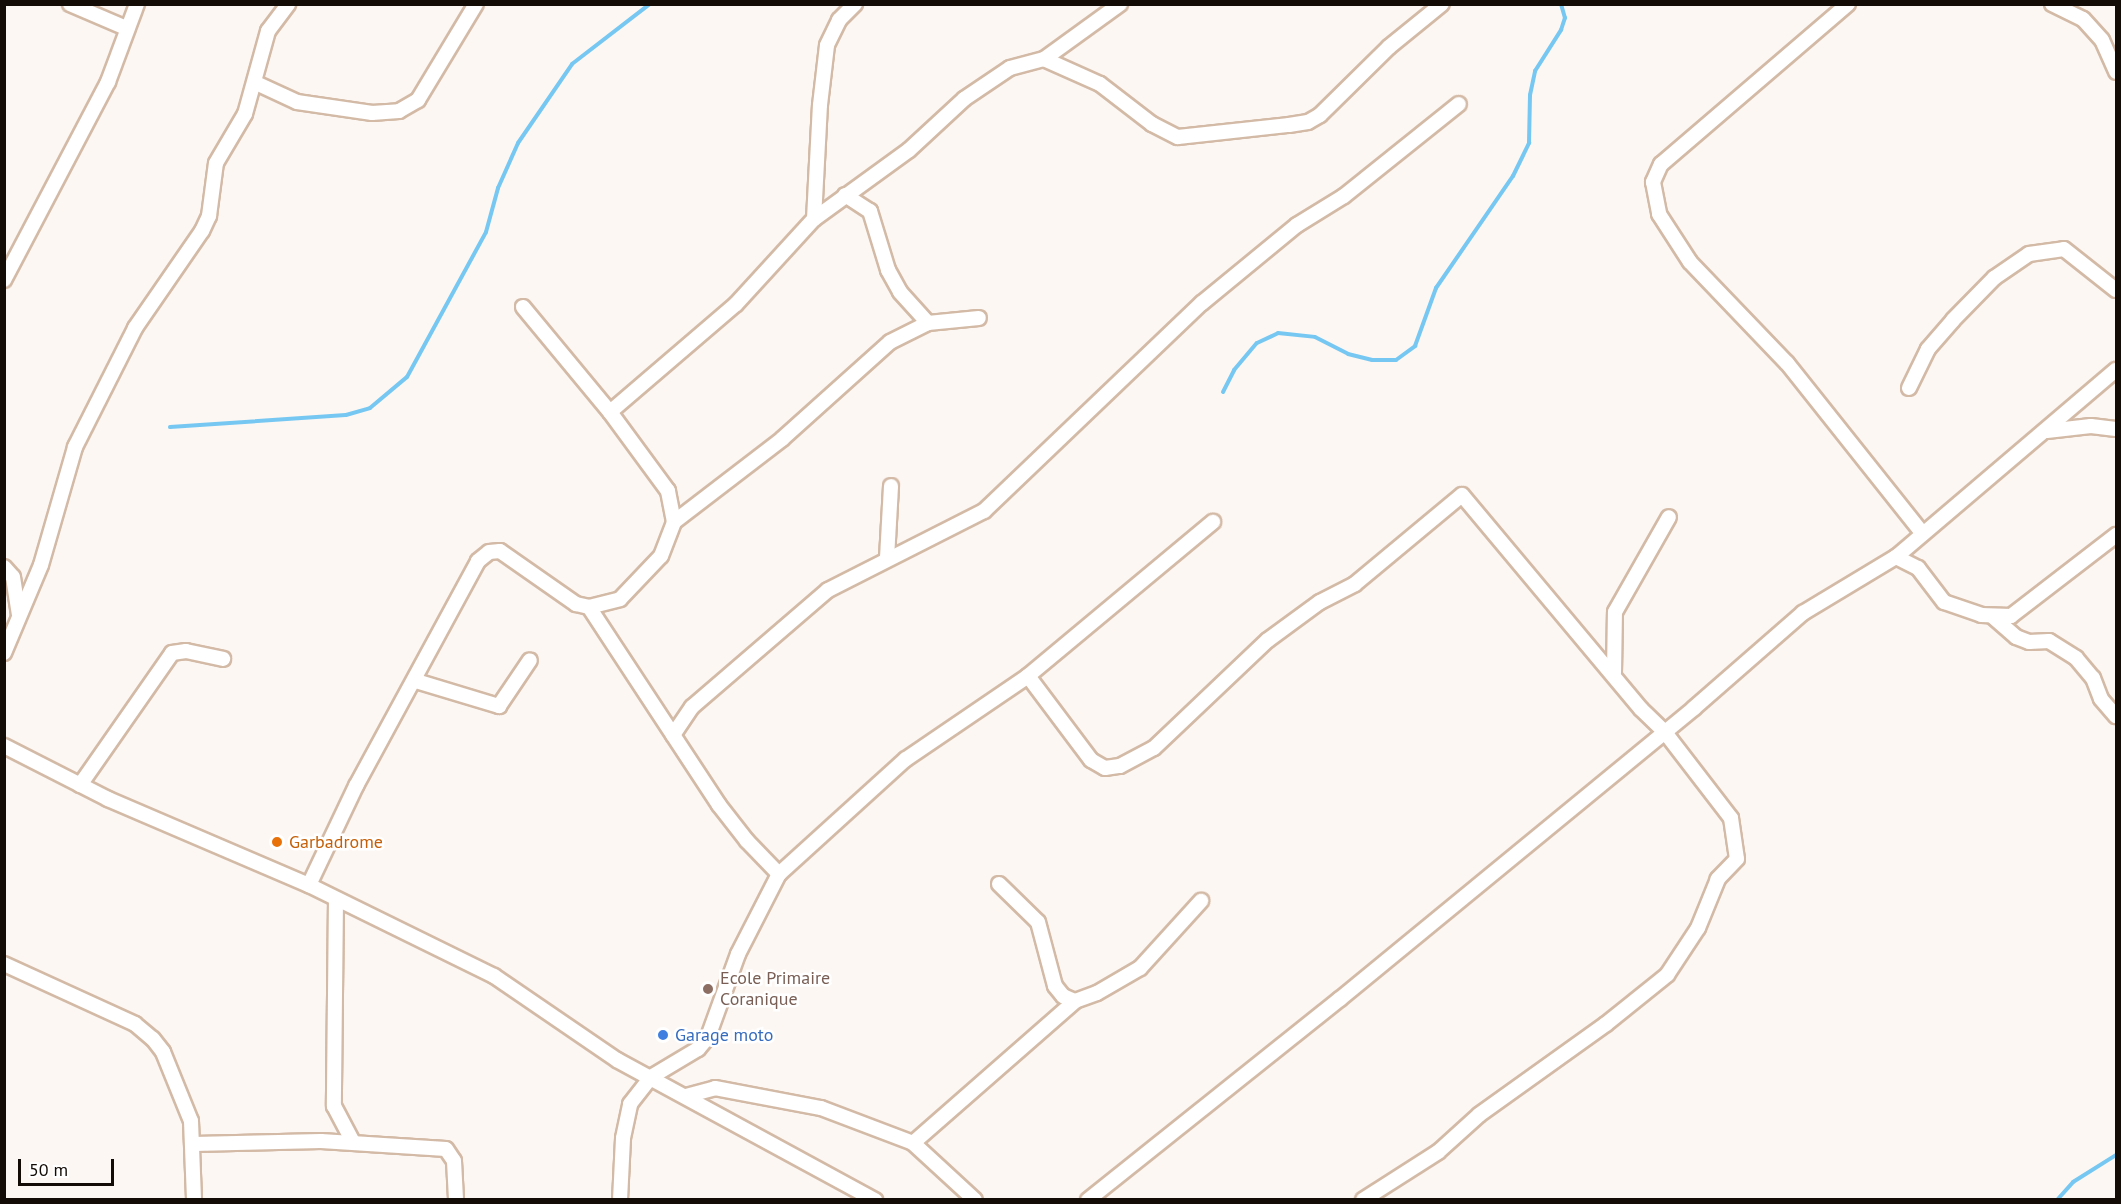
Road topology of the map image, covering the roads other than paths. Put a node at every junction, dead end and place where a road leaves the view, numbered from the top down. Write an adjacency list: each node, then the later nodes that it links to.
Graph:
1 (70, 4): 10 (street)
2 (137, 4): 10 (street)
3 (288, 4): 13 (street)
4 (476, 4): 13 (street)
5 (855, 4): 16 (street)
6 (1120, 4): 11 (street)
7 (1442, 4): 11 (street)
8 (1848, 4): 31 (street)
9 (2052, 4): 12 (street)
10 (126, 28): 17 (street)
11 (1044, 59): 15 (street)
12 (2116, 72)
13 (256, 83): 37 (street)
14 (1459, 104): 34 (street)
15 (845, 195): 16 (street); 21 (street)
16 (814, 219): 24 (street)
17 (4, 280)
18 (2116, 290): 23 (street)
19 (524, 307): 24 (street)
20 (979, 318): 21 (street)
21 (928, 323): 29 (street)
22 (2116, 370): 26 (street)
23 (1909, 388)
24 (610, 412): 29 (street)
25 (2116, 429): 26 (street)
26 (2039, 434): 31 (street)
27 (891, 486): 34 (street)
28 (1669, 517): 42 (street)
29 (674, 522): 36 (street)
30 (1213, 522): 43 (street)
31 (1923, 534): 33 (street)
32 (2114, 542): 38 (street)
33 (1896, 557): 38 (street); 46 (street)
34 (888, 558): 47 (street)
35 (4, 567): 37 (street)
36 (589, 608): 44 (street); 47 (street)
37 (20, 614): 39 (street)
38 (1992, 616): 45 (street)
39 (4, 653)
40 (224, 659): 49 (street)
41 (530, 660): 44 (street)
42 (1614, 673): 43 (street); 46 (street)
43 (1028, 676): 50 (street)
44 (416, 681): 52 (street)
45 (2116, 716)
46 (1664, 731): 67 (street); 68 (street)
47 (673, 735): 50 (street)
48 (4, 746): 49 (street)
49 (80, 785): 52 (street)
50 (779, 874): 57 (street)
51 (999, 884): 56 (street)
52 (309, 885): 53 (street)
53 (336, 899): 57 (street); 59 (street)
54 (1201, 901): 56 (street)
55 (4, 964): 61 (street)
56 (1075, 1000): 60 (street)
57 (651, 1077): 58 (street); 64 (street)
58 (686, 1096): 60 (street); 65 (street)
59 (353, 1142): 61 (street); 63 (street)
60 (913, 1143): 66 (street)
61 (194, 1144): 62 (street)
62 (194, 1200)
63 (456, 1200)
64 (620, 1200)
65 (875, 1200)
66 (975, 1200)
67 (1088, 1200)
68 (1363, 1200)

